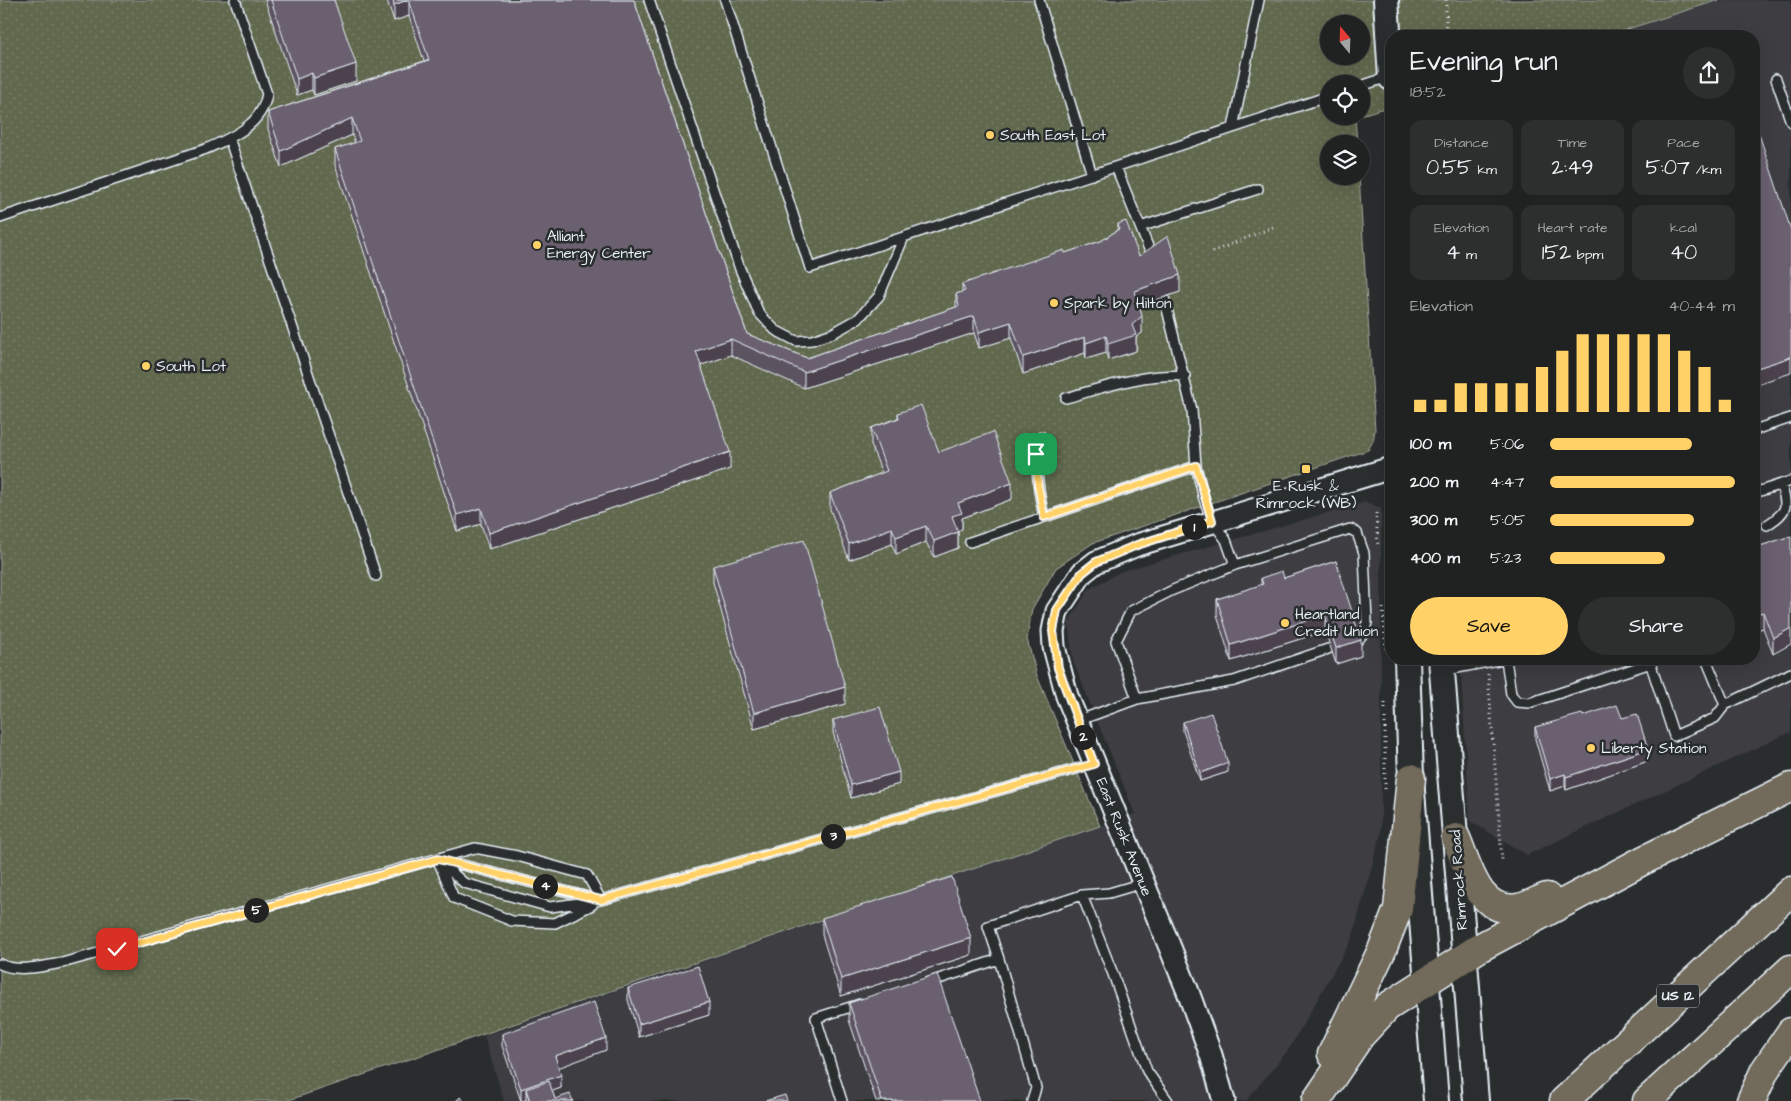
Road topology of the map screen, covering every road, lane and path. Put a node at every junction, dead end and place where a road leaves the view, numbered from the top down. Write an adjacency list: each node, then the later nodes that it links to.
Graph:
1 (235, 0): 16 (lane)
2 (649, 0): 23 (lane)
3 (725, 0): 23 (lane)
4 (1039, 0): 18 (lane)
5 (1259, 0): 15 (lane)
6 (1386, 0): 8 (main road)
7 (1446, 0): 9 (path)
8 (1388, 30)
9 (1446, 30)
10 (1385, 79): 12 (lane)
11 (1776, 79): 14 (lane)
12 (1370, 83)
13 (1320, 99): 15 (lane)
14 (1791, 122)
15 (1233, 128): 17 (lane)
16 (230, 138): 20 (lane); 42 (lane)
17 (1116, 167): 18 (lane); 21 (lane)
18 (1092, 175): 23 (lane)
19 (1258, 188): 21 (lane)
20 (0, 218)
21 (1140, 227): 25 (lane)
22 (1273, 227): 24 (path)
23 (904, 237)
24 (1212, 252)
25 (1154, 262)
26 (1164, 297): 27 (lane)
27 (1185, 376): 28 (lane); 32 (lane)
28 (1066, 398)
29 (1791, 418): 30 (lane)
30 (1760, 428)
31 (1041, 436): 37 (lane)
32 (1196, 466): 37 (lane); 38 (lane)
33 (1385, 470): 38 (street, East Rusk Avenue)
34 (1791, 481): 35 (lane)
35 (1781, 484): 36 (lane); 39 (lane)
36 (1760, 491)
37 (1044, 517): 40 (lane)
38 (1212, 521): 41 (lane); 55 (street, East Rusk Avenue)
39 (1767, 525)
40 (970, 542)
41 (1235, 565): 43 (lane); 53 (lane)
42 (376, 576)
43 (1358, 640)
44 (1328, 649): 53 (lane)
45 (1407, 665): 57 (main road)
46 (1441, 665): 59 (main road, Rimrock Road)
47 (1486, 665): 61 (path)
48 (1507, 665): 49 (lane)
49 (1638, 665)
50 (1651, 665): 54 (lane)
51 (1708, 665): 54 (lane)
52 (1791, 673): 54 (lane)
53 (1137, 699): 55 (lane)
54 (1724, 705)
55 (1077, 721): 56 (street, East Rusk Avenue)
56 (1094, 764): 63 (street, East Rusk Avenue); 66 (lane)
57 (1411, 778): 71 (main road); 80 (highway)
58 (1791, 787): 62 (highway)
59 (1456, 838): 62 (highway); 67 (main road, Rimrock Road)
60 (438, 859): 66 (lane); 66 (lane); 66 (lane); 66 (lane); 69 (lane)
61 (1502, 860)
62 (1642, 861): 67 (highway)
63 (1143, 883): 65 (lane); 79 (street, East Rusk Avenue)
64 (1791, 891): 83 (highway, US 12)
65 (1082, 895): 68 (lane); 78 (lane)
66 (601, 900)
67 (1464, 957): 71 (highway); 75 (main road, Rimrock Road)
68 (999, 960): 72 (lane); 77 (lane)
69 (0, 964)
70 (1791, 969): 84 (highway)
71 (1427, 981): 81 (highway); 82 (main road)
72 (917, 986)
73 (871, 1001): 76 (lane)
74 (1791, 1032): 85 (highway)
75 (1476, 1100)
76 (842, 1101)
77 (1032, 1101)
78 (1168, 1101)
79 (1224, 1101)
80 (1312, 1101)
81 (1316, 1101)
82 (1436, 1101)
83 (1564, 1101)
84 (1647, 1101)
85 (1750, 1101)

